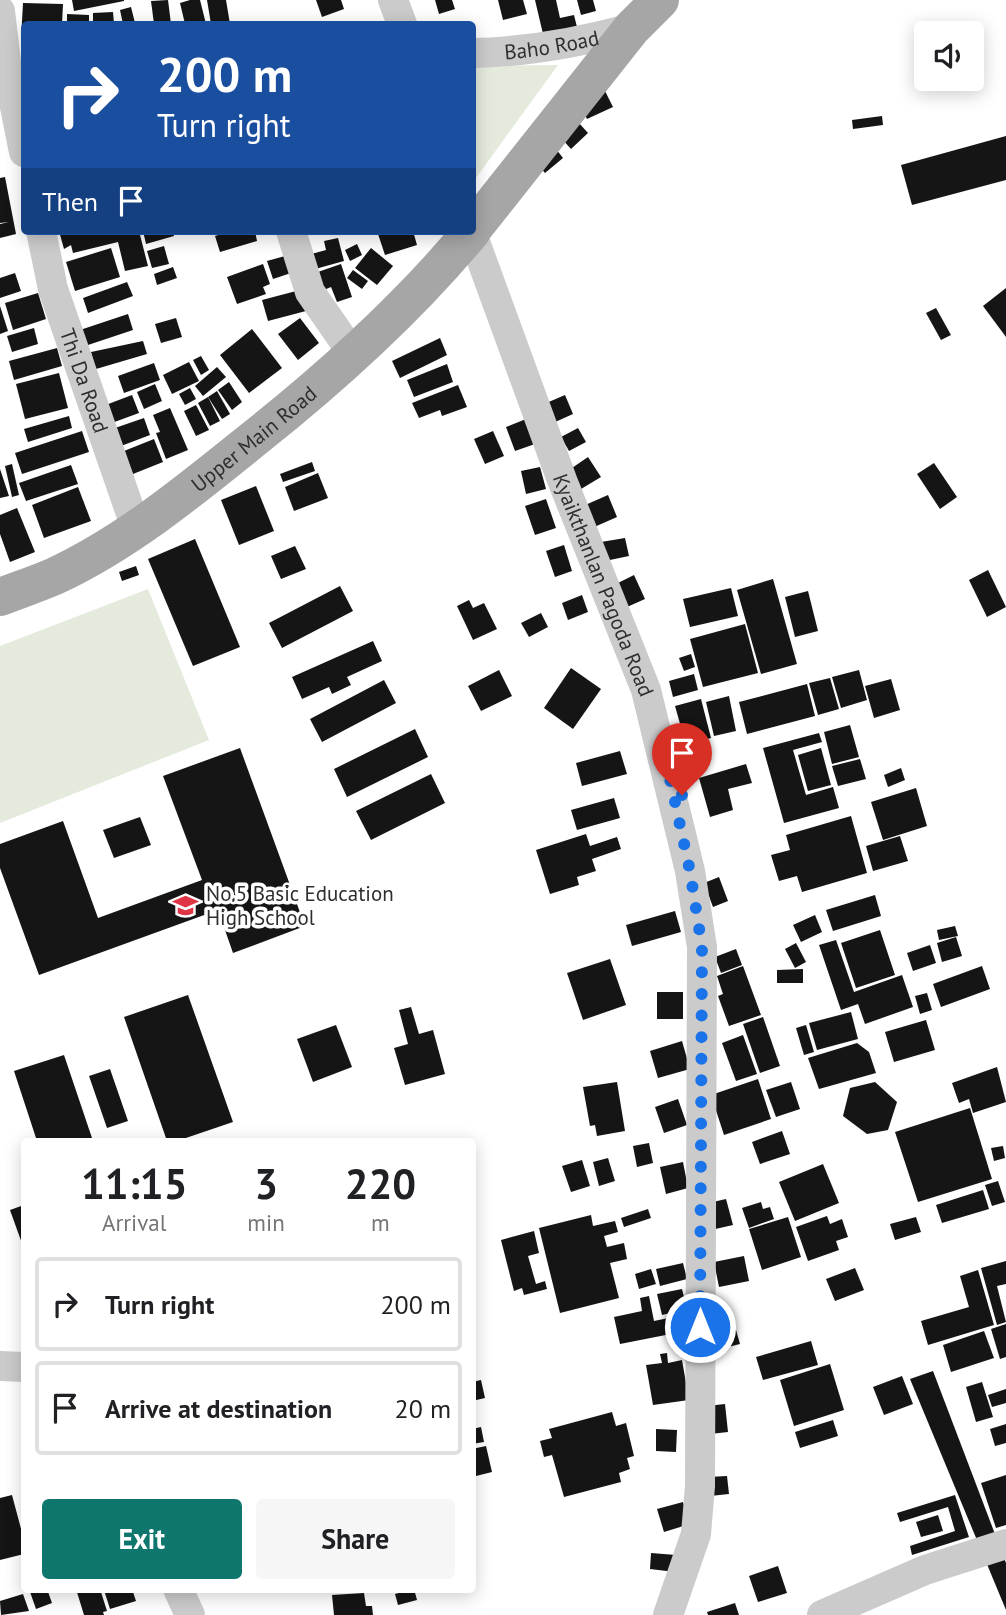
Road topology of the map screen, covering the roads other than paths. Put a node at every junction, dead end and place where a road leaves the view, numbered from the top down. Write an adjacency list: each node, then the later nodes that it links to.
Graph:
1 (393, 0): 4 (street)
2 (660, 0): 5 (main road, Upper Main Road)
3 (0, 11): 7 (street)
4 (401, 21)
5 (632, 29): 6 (street, Baho Road); 9 (main road, Upper Main Road)
6 (476, 53)
7 (10, 62): 8 (street)
8 (21, 133)
9 (476, 225)
10 (42, 235): 15 (street, Thi Da Road)
11 (292, 235): 14 (street)
12 (468, 235): 14 (main road, Upper Main Road)
13 (472, 235): 17 (street, Kyaikthanlan Pagoda Road)
14 (353, 354): 15 (main road, Upper Main Road)
15 (136, 528): 16 (main road, Upper Main Road)
16 (0, 597)
17 (663, 747): 18 (street); 24 (street, Kyaikthanlan Pagoda Road)
18 (712, 866)
19 (0, 1366): 20 (street)
20 (21, 1367)
21 (1006, 1544): 25 (street)
22 (180, 1593): 23 (street)
23 (190, 1615)
24 (668, 1615)
25 (822, 1615)

